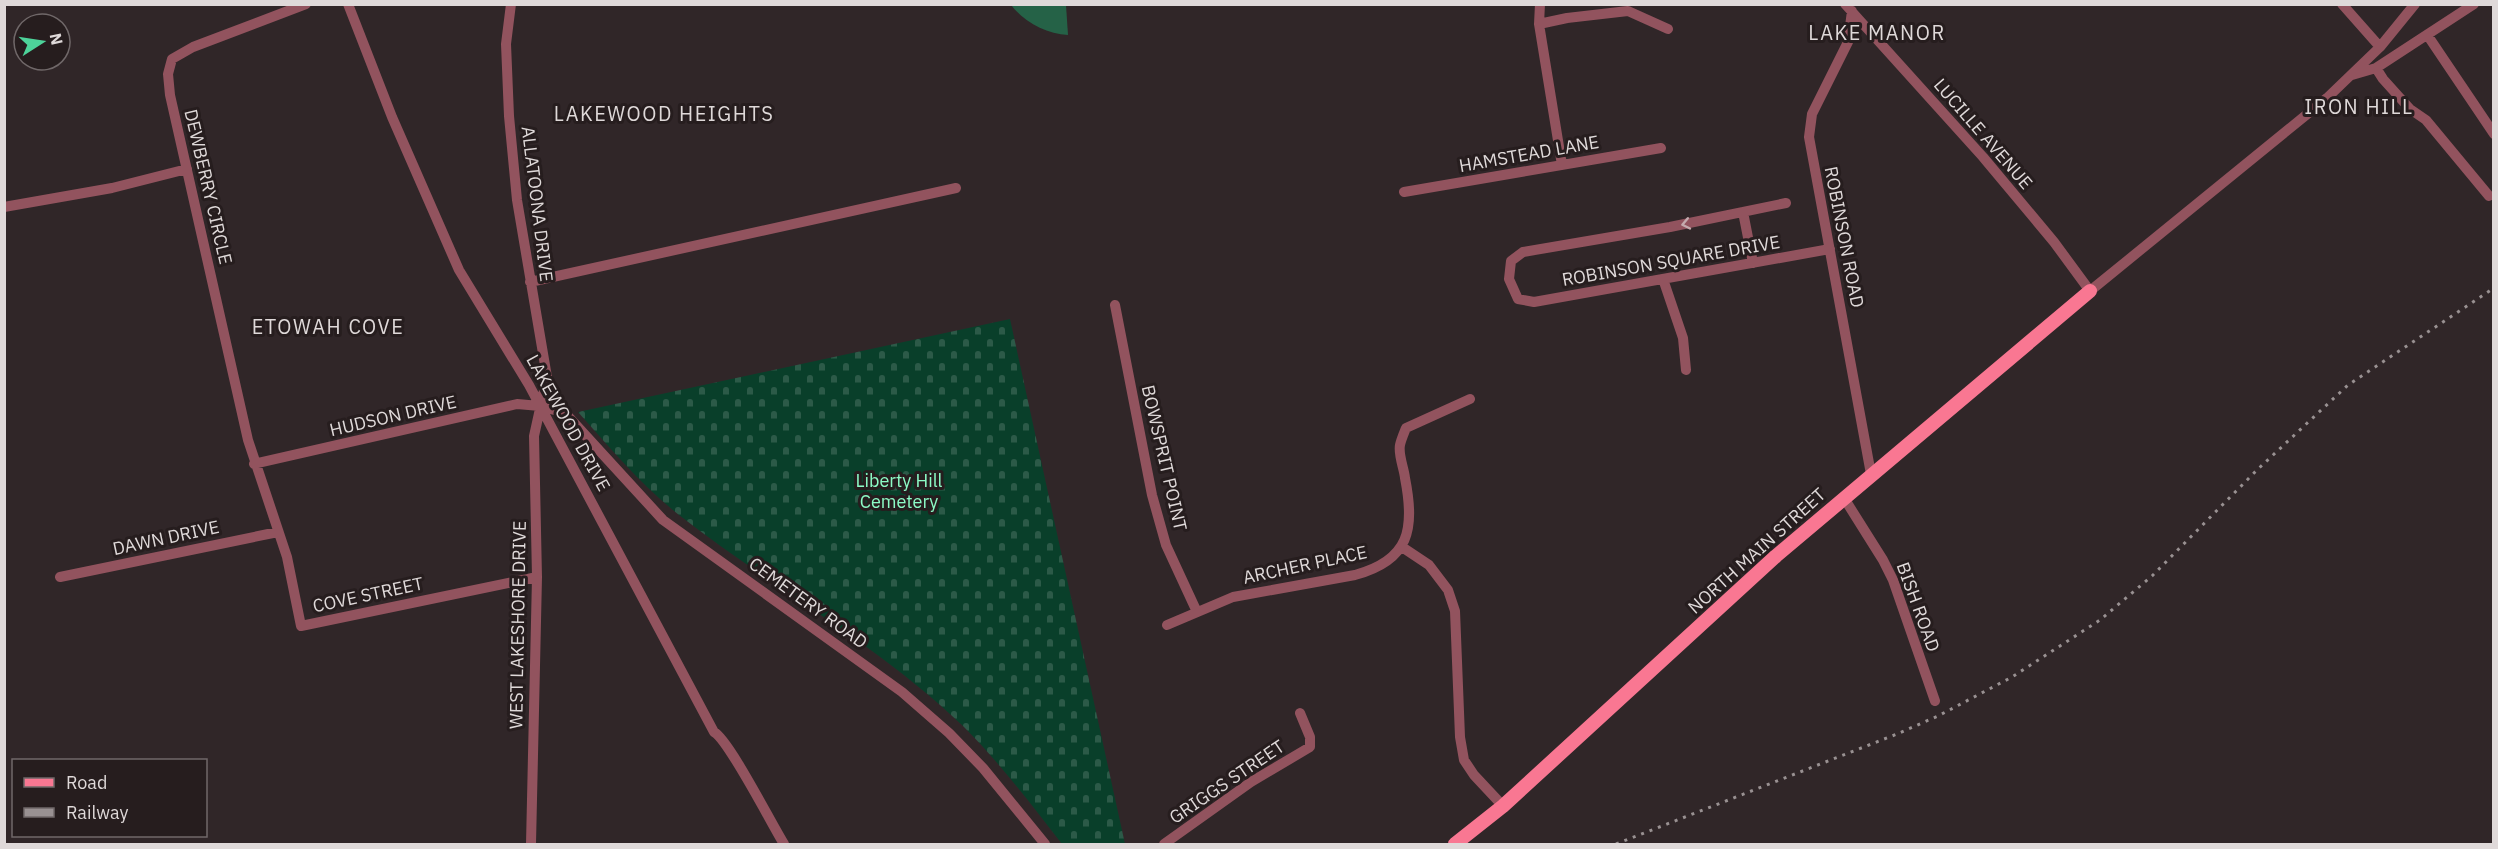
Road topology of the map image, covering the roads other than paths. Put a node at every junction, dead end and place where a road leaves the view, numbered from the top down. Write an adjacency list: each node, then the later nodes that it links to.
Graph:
1 (306, 4): 19 (street, DEWBERRY CIRCLE)
2 (348, 4): 34 (street, LAKEWOOD DRIVE)
3 (511, 4): 29 (street, ALLATOONA DRIVE)
4 (1540, 4): 10 (street)
5 (1845, 4): 9 (street, LUCILLE AVENUE)
6 (2342, 4): 13 (street)
7 (2415, 4): 13 (street)
8 (2474, 4): 12 (street)
9 (1852, 9): 26 (street, ROBINSON ROAD); 30 (street, LUCILLE AVENUE)
10 (1539, 24): 11 (street); 18 (street)
11 (1668, 29)
12 (2428, 36): 14 (street); 16 (street)
13 (2379, 47): 15 (street)
14 (2376, 68): 15 (street); 22 (street)
15 (2352, 75): 30 (street)
16 (2493, 134)
17 (1660, 148): 18 (street, HAMSTEAD LANE)
18 (1562, 165): 21 (street, HAMSTEAD LANE)
19 (187, 169): 24 (street); 35 (street, DEWBERRY CIRCLE)
20 (956, 188): 29 (street)
21 (1404, 192)
22 (2489, 196)
23 (1786, 203): 25 (street)
24 (4, 207)
25 (1743, 212): 27 (street); 28 (street, ROBINSON SQUARE DRIVE, one-way to 28)
26 (1830, 249): 27 (street, ROBINSON SQUARE DRIVE); 36 (street, ROBINSON ROAD)
27 (1754, 263): 28 (street, ROBINSON SQUARE DRIVE)
28 (1663, 279): 32 (street)
29 (530, 282): 34 (street, ALLATOONA DRIVE)
30 (2090, 291): 36 (main road, NORTH MAIN STREET)
31 (1115, 305): 42 (street, BOWSPRIT POINT)
32 (1686, 370)
33 (1470, 399): 39 (street)
34 (540, 406): 35 (street, HUDSON DRIVE); 40 (street, WEST LAKESHORE DRIVE); 48 (street, LAKEWOOD DRIVE); 49 (street, CEMETERY ROAD)
35 (254, 464): 38 (street, COVE STREET)
36 (1871, 474): 37 (main road, NORTH MAIN STREET)
37 (1844, 498): 44 (street, BISH ROAD); 46 (main road, NORTH MAIN STREET)
38 (278, 532): 40 (street, COVE STREET); 41 (street, DAWN DRIVE)
39 (1402, 547): 42 (street, ARCHER PLACE); 46 (street)
40 (537, 577): 47 (street, WEST LAKESHORE DRIVE)
41 (60, 578)
42 (1197, 612): 43 (street, ARCHER PLACE)
43 (1167, 625)
44 (1935, 701)
45 (1300, 713): 50 (street, GRIGGS STREET)
46 (1503, 806): 51 (main road, NORTH MAIN STREET)
47 (531, 844)
48 (784, 844)
49 (1045, 844)
50 (1164, 844)
51 (1455, 844)

